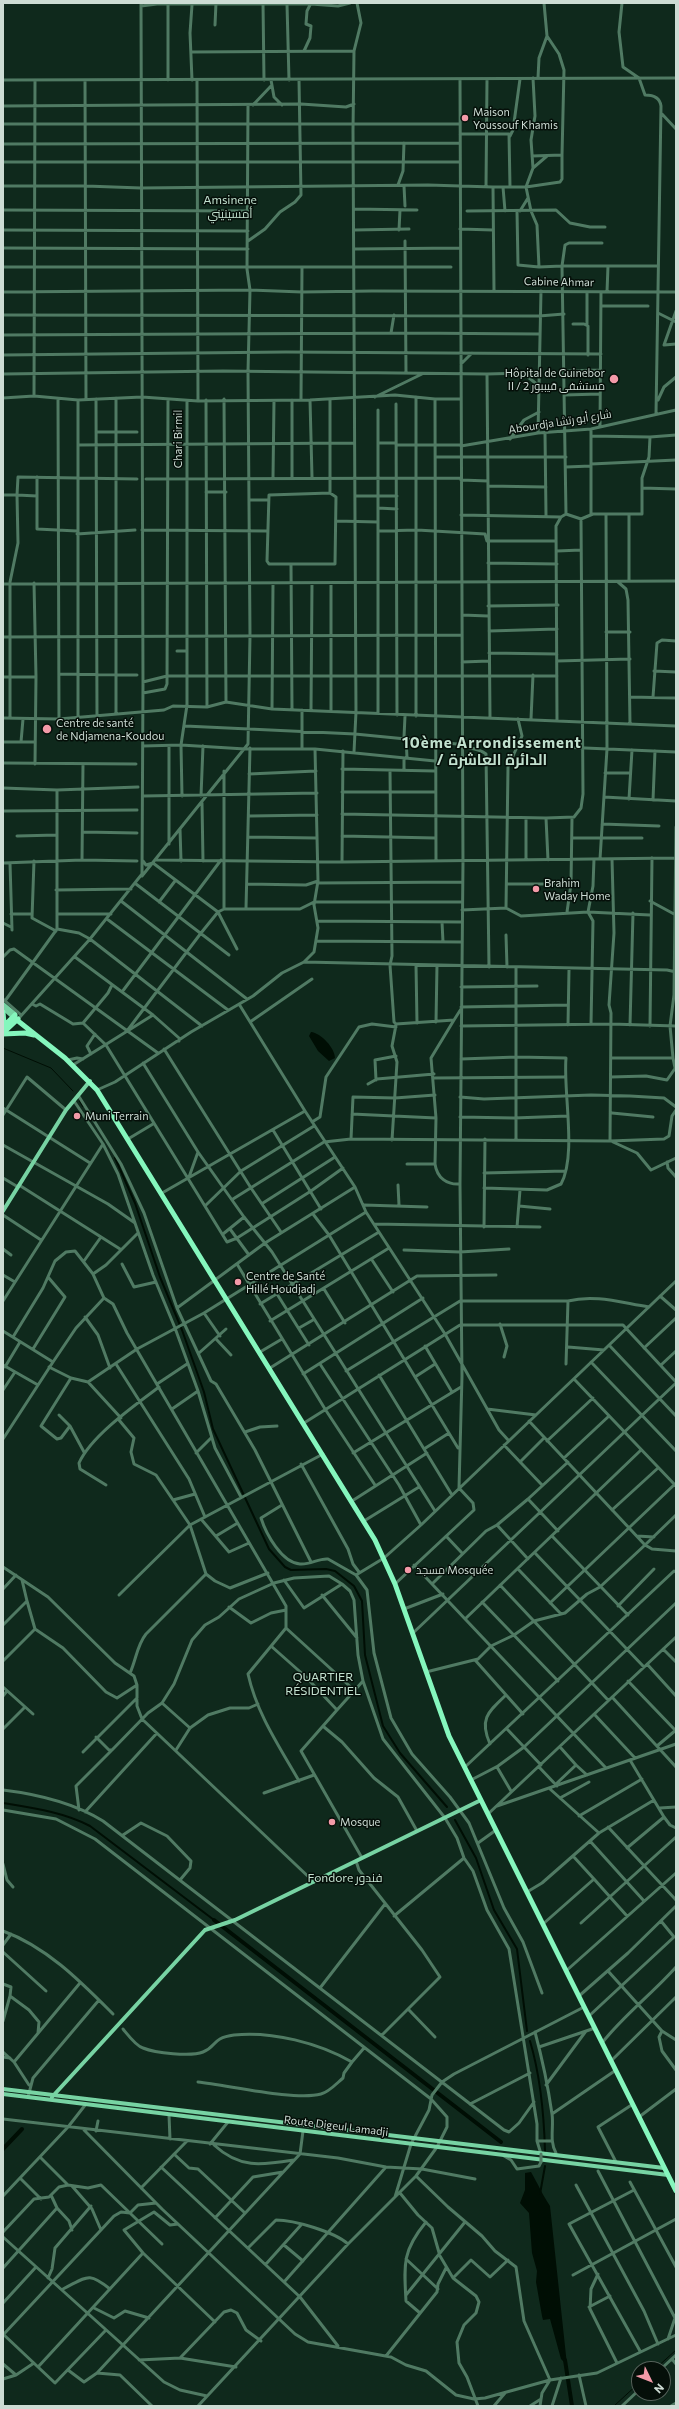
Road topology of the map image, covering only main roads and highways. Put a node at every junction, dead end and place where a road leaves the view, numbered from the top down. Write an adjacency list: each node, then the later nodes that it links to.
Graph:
1 (4, 1002): 4 (main road)
2 (3, 1008): 4 (main road)
3 (3, 1012): 5 (highway)
4 (17, 1016): 5 (highway); 6 (highway); 7 (highway); 8 (highway)
5 (4, 1026)
6 (3, 1034): 7 (highway)
7 (40, 1039): 8 (highway)
8 (61, 1055): 9 (highway)
9 (90, 1080): 10 (main road); 11 (highway)
10 (3, 1211)
11 (481, 1800): 15 (main road); 18 (highway)
12 (3, 2089): 14 (main road, Route Digeul Lamadji)
13 (3, 2094): 14 (main road, Route Digeul Lamadji)
14 (28, 2095): 15 (main road, Route Digeul Lamadji); 16 (main road, Route Digeul Lamadji)
15 (53, 2096): 16 (main road); 17 (main road, Route Digeul Lamadji)
16 (50, 2100): 17 (main road, Route Digeul Lamadji)
17 (412, 2141): 18 (main road, Route Digeul Lamadji); 19 (main road, Route Digeul Lamadji)
18 (664, 2168): 19 (highway)
19 (668, 2175): 20 (highway)
20 (676, 2191)

